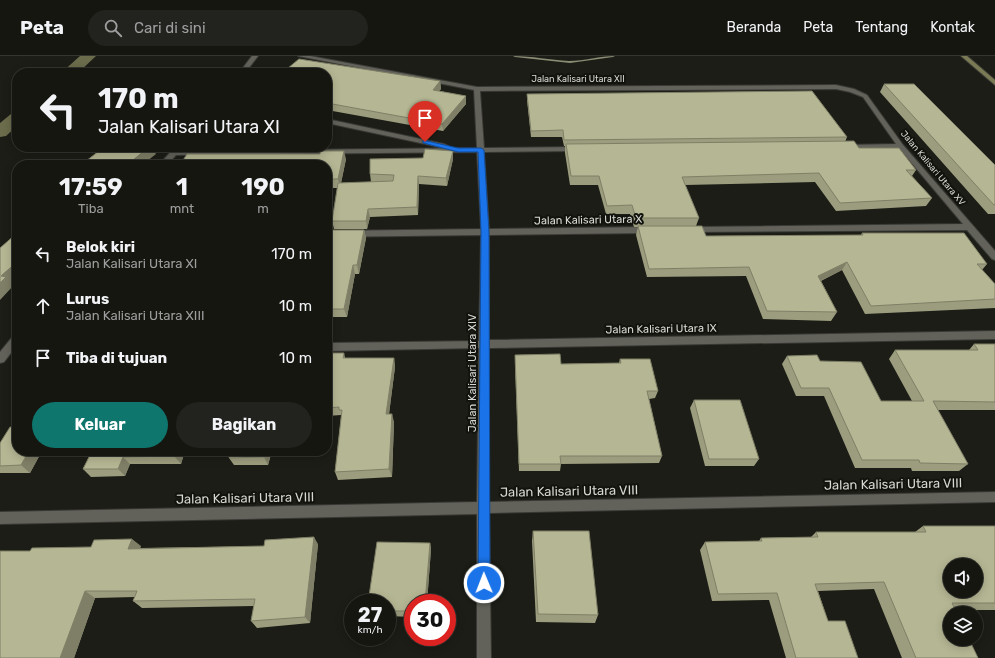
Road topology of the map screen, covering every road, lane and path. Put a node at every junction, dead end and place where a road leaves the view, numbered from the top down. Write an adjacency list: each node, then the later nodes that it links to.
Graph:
1 (255, 56): 4 (street)
2 (301, 56): 8 (street, Jalan Kalisari Utara XII)
3 (964, 56): 5 (street)
4 (246, 68)
5 (988, 77): 6 (street); 7 (street)
6 (995, 77)
7 (995, 83)
8 (477, 89): 9 (street, Jalan Kalisari Utara XII); 15 (street, Jalan Kalisari Utara XIV)
9 (857, 91): 11 (street, Jalan Kalisari Utara XV)
10 (332, 122): 14 (street)
11 (901, 146): 12 (street); 20 (street, Jalan Kalisari Utara XV)
12 (838, 147)
13 (584, 149): 15 (street)
14 (458, 150): 15 (street); 16 (street)
15 (481, 150): 23 (street, Jalan Kalisari Utara XIV)
16 (332, 151)
17 (268, 152): 18 (street)
18 (173, 153): 19 (street)
19 (167, 160)
20 (969, 227): 22 (street); 25 (street, Jalan Kalisari Utara XV)
21 (660, 230): 23 (street, Jalan Kalisari Utara X)
22 (684, 230)
23 (485, 232): 24 (street, Jalan Kalisari Utara X); 28 (street, Jalan Kalisari Utara XIV)
24 (332, 234)
25 (995, 257)
26 (995, 336): 28 (street, Jalan Kalisari Utara IX)
27 (12, 344): 30 (street)
28 (484, 344): 29 (street, Jalan Kalisari Utara IX); 32 (street, Jalan Kalisari Utara XIV)
29 (332, 347)
30 (3, 356)
31 (995, 497): 32 (street, Jalan Kalisari Utara VIII)
32 (483, 508): 33 (street, Jalan Kalisari Utara VIII); 34 (street, Jalan Kalisari Utara XIV)
33 (0, 518)
34 (484, 658)

